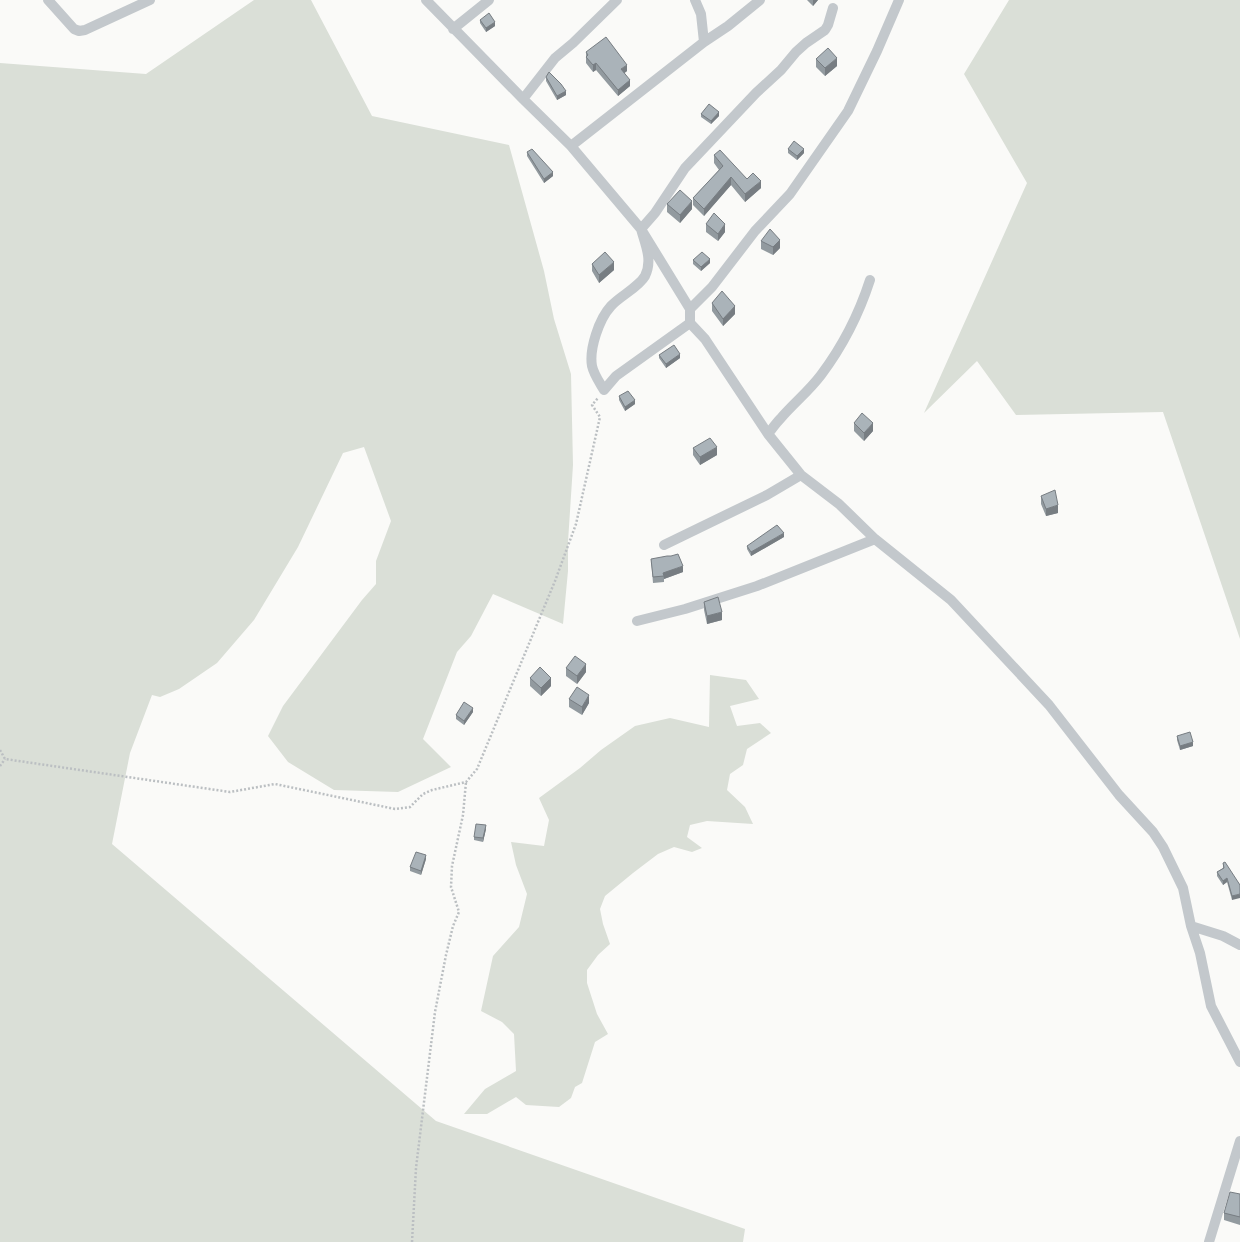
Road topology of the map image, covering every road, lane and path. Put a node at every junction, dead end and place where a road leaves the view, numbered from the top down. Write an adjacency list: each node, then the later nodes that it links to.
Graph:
1 (48, 0): 2 (street)
2 (150, 0)
3 (426, 0): 10 (street)
4 (489, 0): 10 (street)
5 (617, 0): 12 (street)
6 (695, 0): 11 (street)
7 (760, 0): 11 (street)
8 (899, 0): 16 (street)
9 (832, 8): 14 (street)
10 (454, 29): 12 (street)
11 (704, 42): 13 (street)
12 (522, 99): 13 (street)
13 (571, 146): 14 (street)
14 (640, 229): 16 (street); 18 (street)
15 (870, 280): 19 (street)
16 (690, 310): 17 (street)
17 (690, 323): 18 (street); 19 (street)
18 (604, 390): 27 (path)
19 (768, 434): 20 (street)
20 (801, 475): 21 (street); 22 (street)
21 (875, 539): 23 (street); 28 (street)
22 (664, 544)
23 (637, 621)
24 (0, 750): 25 (path)
25 (5, 759): 26 (path); 27 (path)
26 (0, 766)
27 (466, 782): 32 (path)
28 (1191, 926): 29 (street); 30 (street)
29 (1240, 945)
30 (1240, 1062)
31 (1240, 1141): 33 (street)
32 (412, 1242)
33 (1209, 1242)

